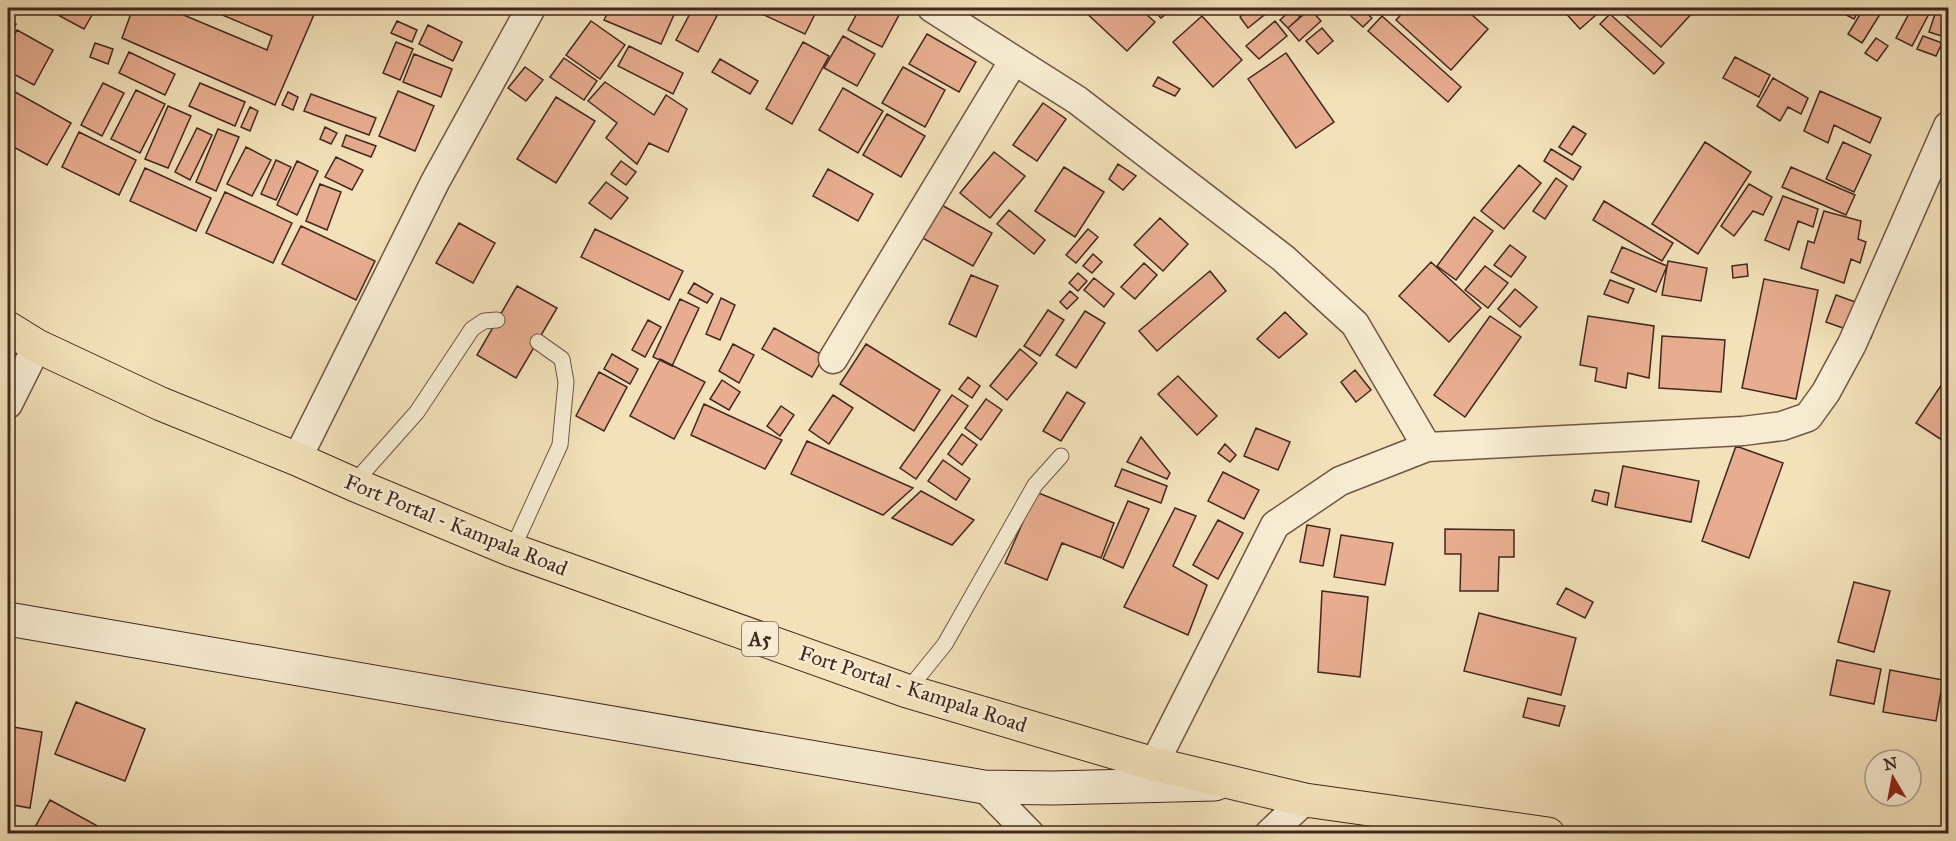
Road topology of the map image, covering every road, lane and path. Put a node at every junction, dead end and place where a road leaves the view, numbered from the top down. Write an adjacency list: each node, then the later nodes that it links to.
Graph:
1 (531, 8): 13 (street)
2 (932, 8): 3 (street)
3 (1014, 60): 9 (street); 11 (street)
4 (1948, 126): 11 (street)
5 (497, 320): 14 (lane)
6 (8, 328): 8 (main road, Fort Portal - Kampala Road / A5)
7 (538, 342): 15 (lane)
8 (37, 346): 10 (street); 13 (main road, Fort Portal - Kampala Road / A5)
9 (833, 359)
10 (8, 404)
11 (1427, 447): 18 (street)
12 (1061, 456): 17 (lane)
13 (297, 459): 14 (main road, Fort Portal - Kampala Road / A5)
14 (353, 484): 15 (main road, Fort Portal - Kampala Road / A5)
15 (512, 550): 17 (main road, Fort Portal - Kampala Road / A5)
16 (8, 619): 20 (main road)
17 (907, 691): 18 (main road, Fort Portal - Kampala Road / A5)
18 (1154, 764): 19 (main road, Fort Portal - Kampala Road / A5)
19 (1237, 783): 20 (main road); 21 (main road, Fort Portal - Kampala Road / A5)
20 (984, 787): 22 (street)
21 (1305, 800): 23 (street); 24 (main road, Fort Portal - Kampala Road / A5)
22 (1030, 834)
23 (1269, 834)
24 (1548, 834)

